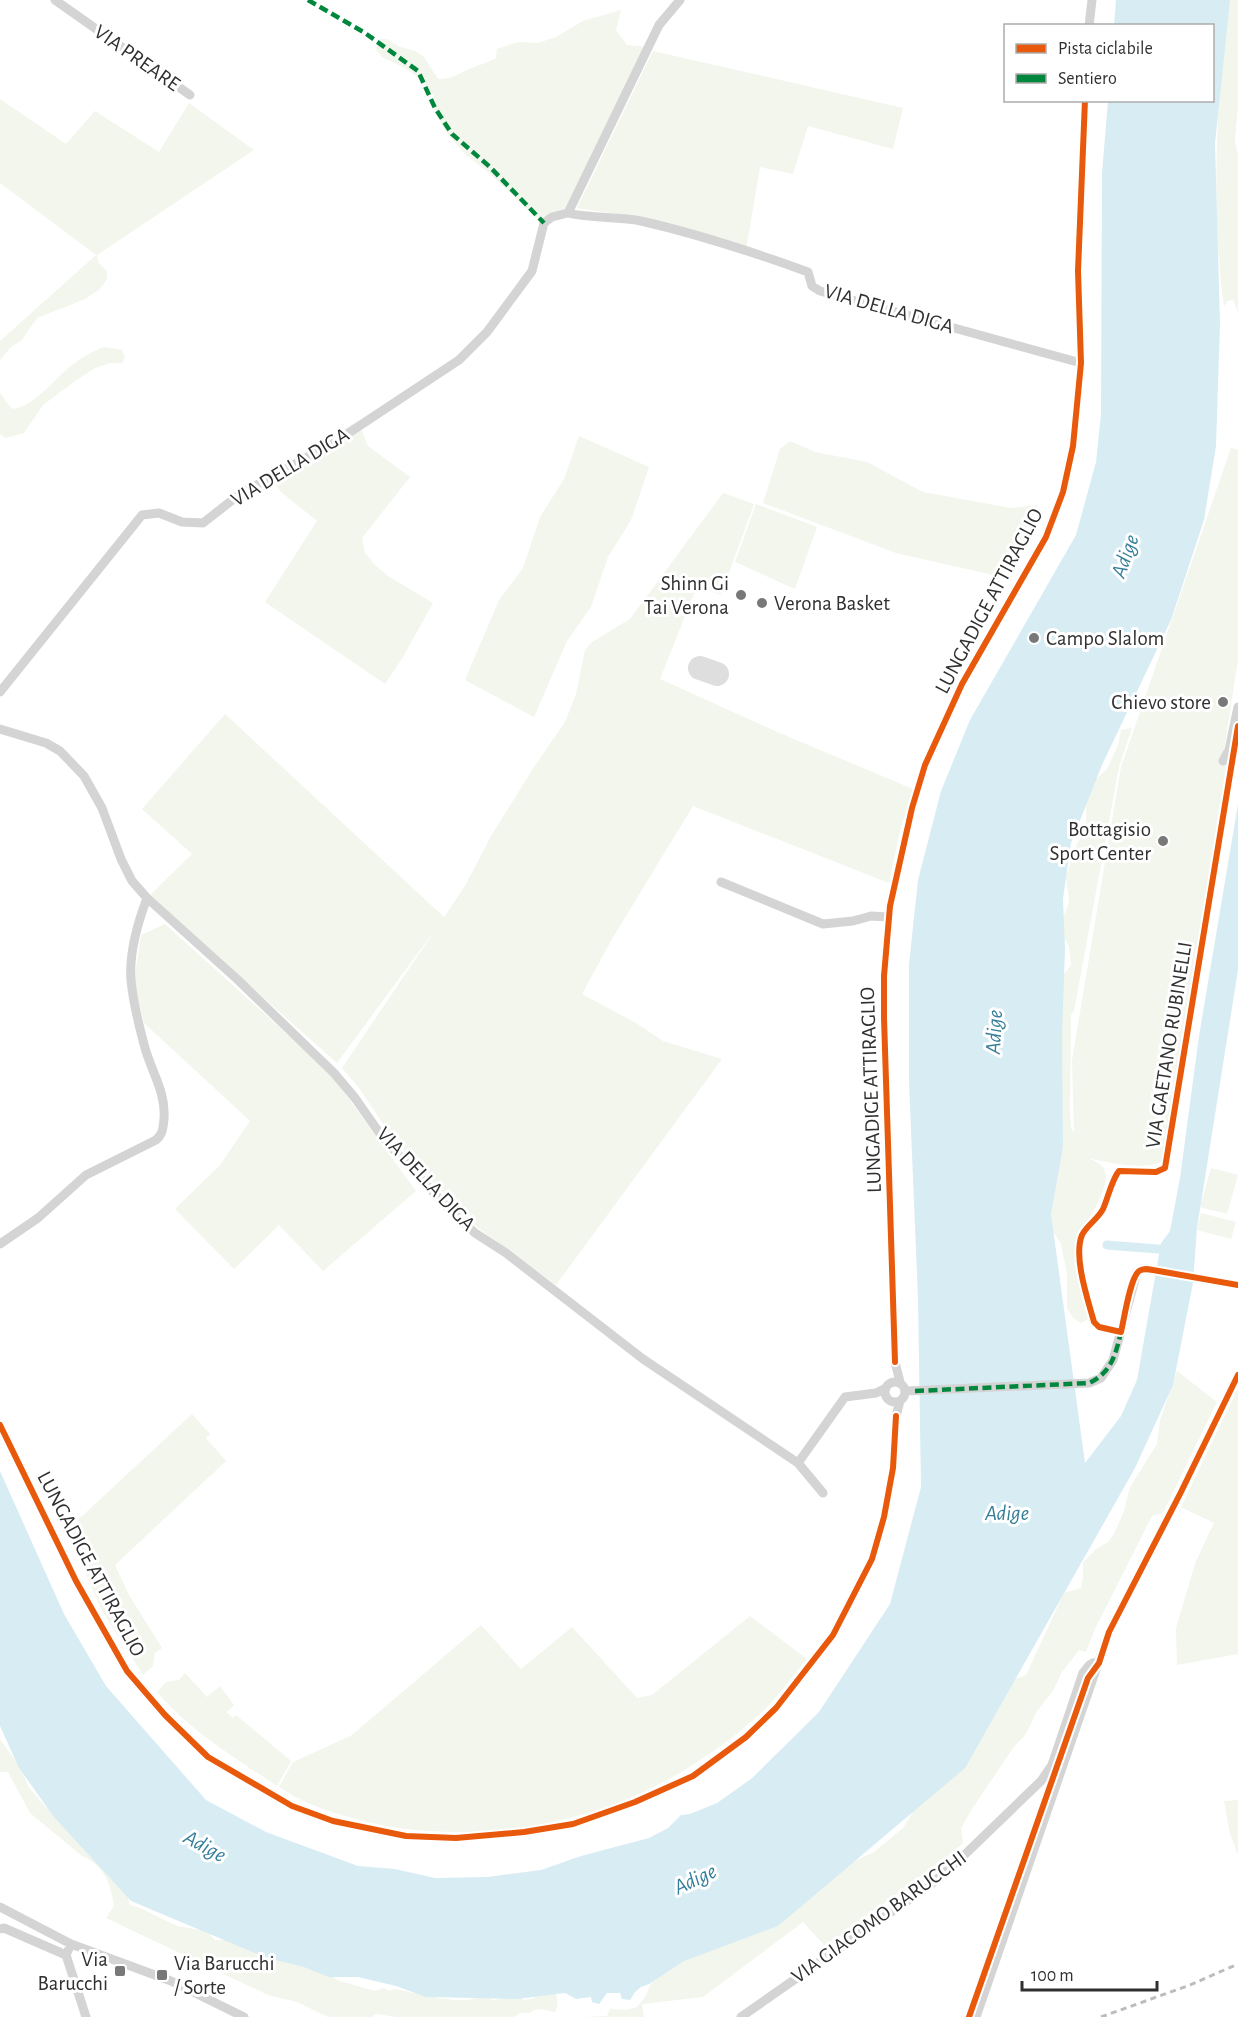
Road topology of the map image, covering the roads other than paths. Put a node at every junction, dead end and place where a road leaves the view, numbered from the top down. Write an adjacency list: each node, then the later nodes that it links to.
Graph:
1 (55, 0): 5 (street, VIA PREARE)
2 (680, 0): 7 (street)
3 (1092, 0): 4 (street)
4 (1089, 24)
5 (190, 95)
6 (1085, 102): 8 (street, LUNGADIGE ATTIRAGLIO)
7 (568, 213): 8 (street, VIA DELLA DIGA); 9 (street, VIA DELLA DIGA)
8 (1081, 363): 15 (street, LUNGADIGE ATTIRAGLIO)
9 (0, 692)
10 (1238, 707): 12 (street)
11 (0, 729): 14 (street, VIA DELLA DIGA)
12 (1223, 761)
13 (721, 882): 15 (street)
14 (147, 898): 16 (street); 26 (street, VIA DELLA DIGA)
15 (889, 917): 18 (street, LUNGADIGE ATTIRAGLIO)
16 (0, 1244)
17 (1238, 1285): 22 (street)
18 (895, 1362): 20 (street, LUNGADIGE ATTIRAGLIO); 21 (street, LUNGADIGE ATTIRAGLIO)
19 (1238, 1375): 28 (street)
20 (900, 1382): 21 (street); 22 (street, LUNGADIGE ATTIRAGLIO)
21 (887, 1386): 23 (street); 24 (street, LUNGADIGE ATTIRAGLIO)
22 (910, 1391): 24 (street)
23 (876, 1393): 24 (street); 26 (street)
24 (893, 1400): 25 (street, LUNGADIGE ATTIRAGLIO)
25 (0, 1425)
26 (798, 1463): 27 (street, VIA DELLA DIGA)
27 (824, 1492)
28 (1099, 1663): 35 (street, VIA GIACOMO BARUCCHI); 36 (street)
29 (0, 1907): 31 (street)
30 (0, 1929): 32 (street)
31 (71, 1944): 32 (street); 34 (street)
32 (66, 1955): 33 (street)
33 (87, 2017)
34 (244, 2017)
35 (741, 2017)
36 (976, 2017)

